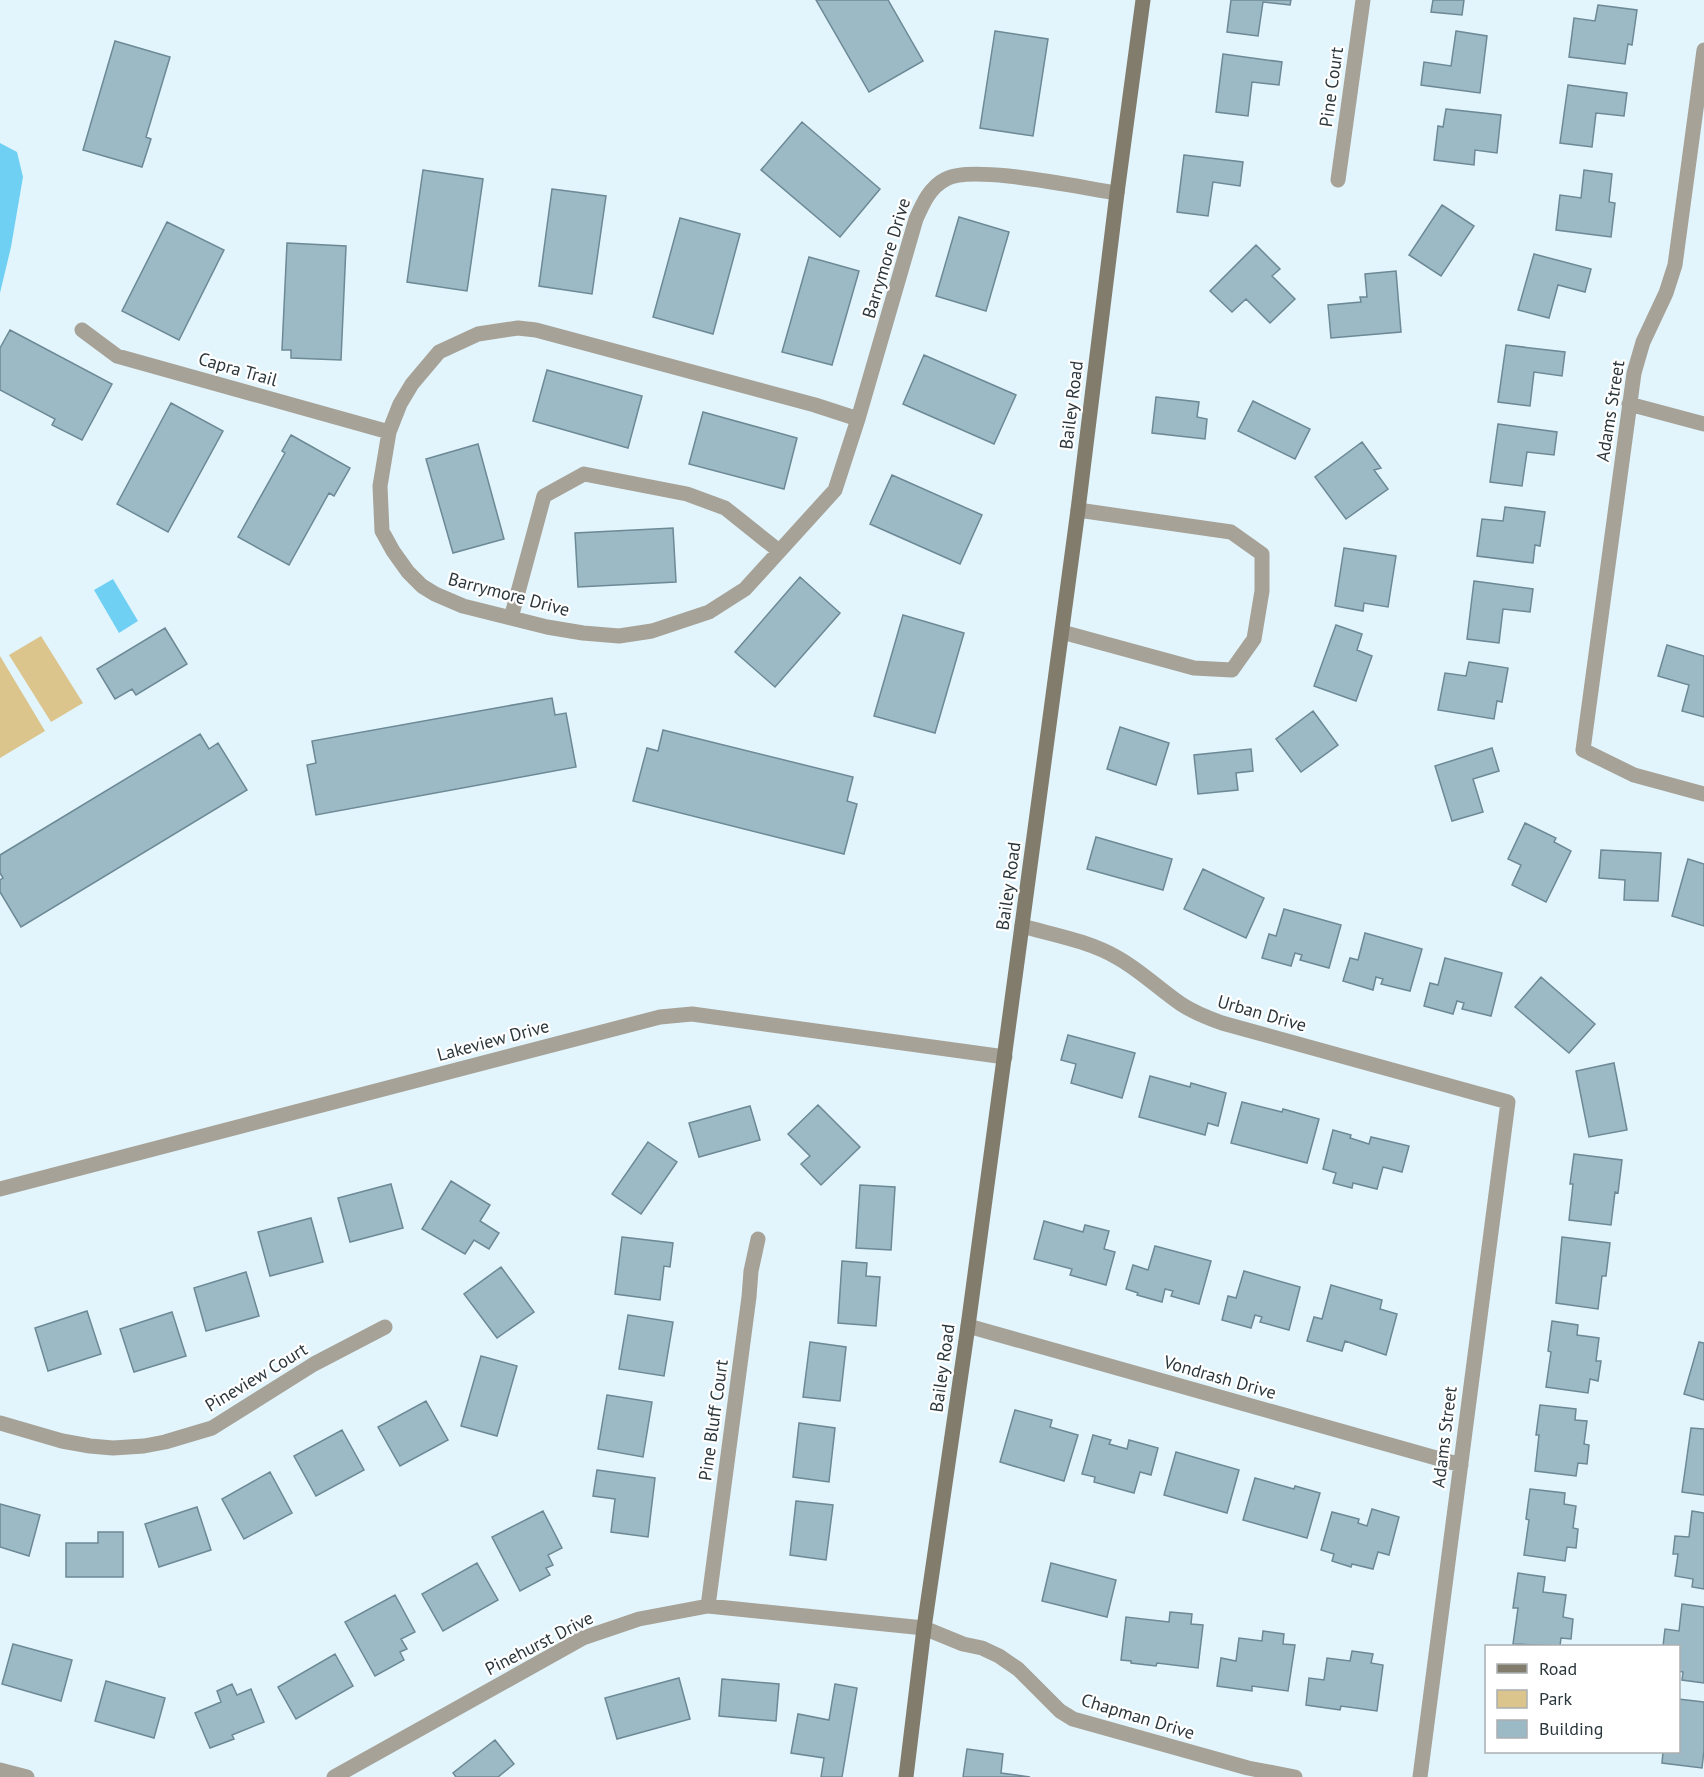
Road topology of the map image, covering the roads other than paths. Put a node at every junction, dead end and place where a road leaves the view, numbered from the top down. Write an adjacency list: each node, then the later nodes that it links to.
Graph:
1 (1143, 0): 5 (street, Bailey Road)
2 (1363, 0): 4 (street, Pine Court)
3 (1704, 50): 7 (street, Adams Street)
4 (1338, 180)
5 (1117, 193): 8 (street, Barrymore Drive); 11 (street, Bailey Road)
6 (82, 330): 10 (street, Capra Trail)
7 (1629, 404): 9 (street); 15 (street, Adams Street)
8 (858, 420): 10 (street, Barrymore Drive); 12 (street, Barrymore Drive)
9 (1704, 424)
10 (389, 432): 13 (street, Barrymore Drive)
11 (1078, 510): 14 (street, Bailey Road); 14 (street)
12 (779, 550): 13 (street, Barrymore Drive); 13 (street)
13 (511, 618)
14 (1062, 632): 16 (street, Bailey Road)
15 (1704, 794)
16 (1022, 926): 17 (street, Bailey Road); 18 (street, Urban Drive)
17 (1005, 1057): 19 (street, Lakeview Drive); 21 (street, Bailey Road)
18 (1508, 1102): 24 (street, Adams Street)
19 (0, 1188)
20 (758, 1239): 25 (street, Pine Bluff Court)
21 (968, 1326): 24 (street, Vondrash Drive); 26 (street, Bailey Road)
22 (385, 1327): 23 (street, Pineview Court)
23 (0, 1423)
24 (1461, 1465): 33 (street, Adams Street)
25 (708, 1606): 26 (street, Pinehurst Drive); 28 (street, Pinehurst Drive)
26 (924, 1628): 31 (street, Bailey Road); 32 (street, Chapman Drive)
27 (0, 1770): 29 (street)
28 (359, 1772): 30 (street, Pinehurst Drive)
29 (27, 1777)
30 (334, 1777)
31 (906, 1777)
32 (1294, 1777)
33 (1420, 1777)

